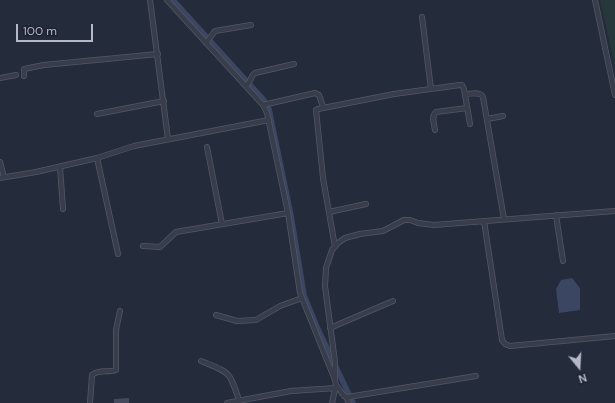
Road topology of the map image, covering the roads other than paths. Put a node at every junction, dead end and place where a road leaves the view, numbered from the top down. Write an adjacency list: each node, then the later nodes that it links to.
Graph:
1 (150, 0): 7 (street)
2 (167, 0): 6 (street)
3 (595, 0): 15 (street)
4 (422, 17): 13 (street)
5 (250, 25): 6 (street)
6 (208, 40): 12 (street)
7 (158, 54): 10 (street); 16 (street)
8 (294, 64): 12 (street)
9 (16, 75): 11 (street)
10 (24, 76)
11 (0, 78)
12 (248, 85): 17 (street)
13 (431, 89): 14 (street); 18 (street)
14 (465, 94): 19 (street); 22 (street)
15 (615, 95)
16 (164, 101): 20 (street); 26 (street)
17 (265, 104): 18 (street); 23 (street)
18 (323, 107): 35 (street)
19 (467, 108): 24 (street); 25 (street)
20 (97, 114)
21 (503, 116): 22 (street)
22 (487, 119): 38 (street)
23 (269, 120): 26 (street); 36 (street)
24 (470, 124)
25 (435, 130)
26 (168, 139): 28 (street)
27 (208, 148): 40 (street)
28 (97, 158): 30 (street); 43 (street)
29 (0, 162): 31 (street)
30 (60, 167): 31 (street); 33 (street)
31 (2, 177)
32 (366, 204): 35 (street)
33 (63, 209)
34 (615, 211): 37 (street)
35 (328, 212): 42 (street)
36 (288, 213): 40 (street); 45 (street)
37 (556, 215): 38 (street); 44 (street)
38 (504, 219): 39 (street)
39 (484, 221): 42 (street); 50 (street)
40 (222, 224): 41 (street)
41 (143, 246)
42 (335, 246): 49 (street)
43 (118, 254)
44 (563, 261)
45 (302, 298): 48 (street); 53 (street)
46 (393, 301): 49 (street)
47 (120, 310): 57 (street)
48 (216, 315)
49 (330, 328): 53 (street)
50 (615, 336)
51 (201, 361): 56 (street)
52 (476, 376): 55 (street)
53 (335, 380): 54 (street)
54 (336, 387): 55 (street); 56 (street); 59 (street)
55 (349, 396): 60 (street)
56 (239, 400): 58 (street)
57 (90, 403)
58 (227, 403)
59 (332, 403)
60 (349, 403)

